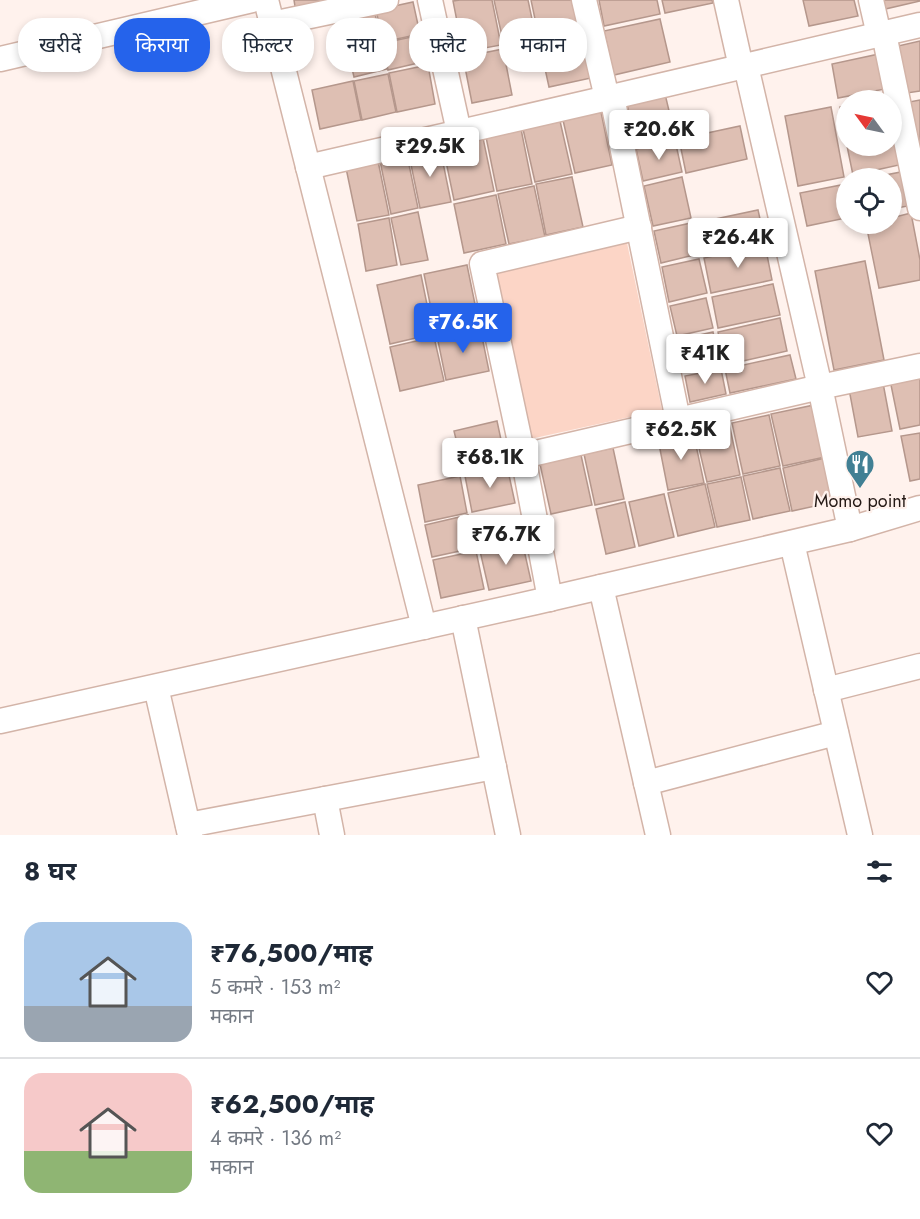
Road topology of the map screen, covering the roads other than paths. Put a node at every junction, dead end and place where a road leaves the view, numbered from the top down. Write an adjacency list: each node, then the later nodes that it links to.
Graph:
1 (252, 0): 12 (street)
2 (266, 0): 8 (street)
3 (386, 0): 9 (street)
4 (430, 0): 16 (street)
5 (584, 0): 15 (street)
6 (726, 0): 13 (street)
7 (871, 0): 11 (street)
8 (270, 18)
9 (300, 18)
10 (920, 25): 11 (street)
11 (881, 34): 13 (street); 17 (street)
12 (0, 59)
13 (744, 67): 15 (street); 22 (street)
14 (284, 72): 18 (street)
15 (610, 98): 16 (street); 20 (street)
16 (459, 132): 18 (street)
17 (916, 166): 19 (street)
18 (308, 167): 31 (street)
19 (920, 208)
20 (639, 227): 23 (street); 24 (street)
21 (920, 366): 22 (street)
22 (820, 387): 23 (street); 26 (street)
23 (678, 420): 24 (street)
24 (523, 456): 29 (street)
25 (920, 508): 26 (street)
26 (850, 529): 27 (street)
27 (792, 543): 28 (street); 34 (street)
28 (601, 587): 29 (street); 38 (street)
29 (550, 599): 30 (street)
30 (462, 618): 31 (street); 37 (street)
31 (424, 627): 33 (street)
32 (920, 666): 34 (street)
33 (156, 687): 35 (street); 40 (street)
34 (826, 690): 36 (street)
35 (0, 721)
36 (836, 733): 38 (street); 44 (street)
37 (494, 767): 39 (street); 42 (street)
38 (646, 783): 43 (street)
39 (325, 799): 40 (street); 41 (street)
40 (189, 830)
41 (332, 835)
42 (508, 835)
43 (658, 835)
44 (860, 835)

